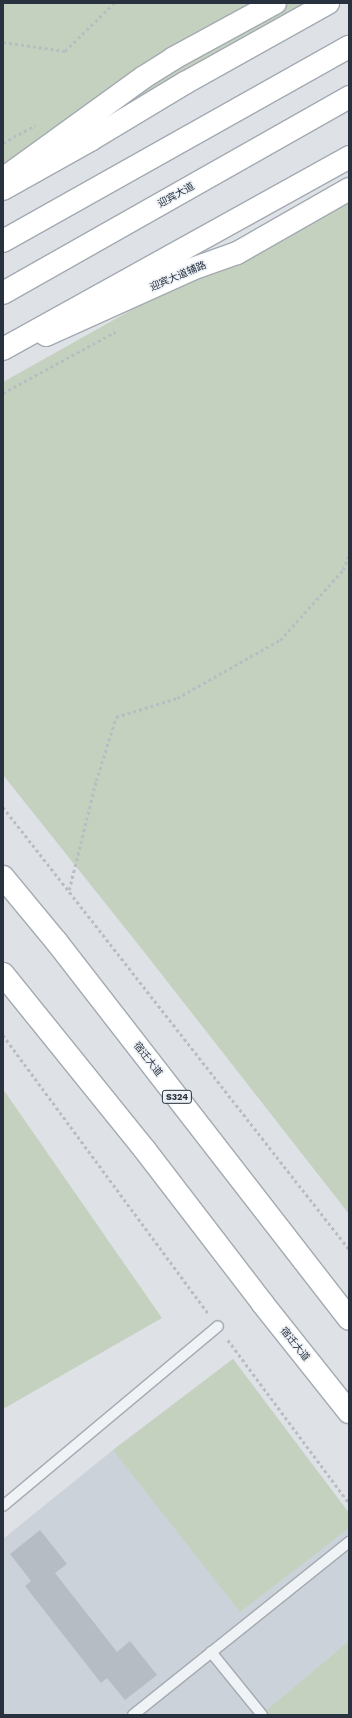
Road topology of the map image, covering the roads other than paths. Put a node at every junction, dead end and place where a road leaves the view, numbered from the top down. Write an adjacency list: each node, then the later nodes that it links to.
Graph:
1 (275, 3): 6 (main road)
2 (328, 3): 7 (main road)
3 (349, 47): 9 (main road)
4 (349, 97): 10 (main road, 迎宾大道)
5 (349, 157): 11 (main road)
6 (3, 179)
7 (3, 189)
8 (349, 190): 12 (main road, 迎宾大道辅路)
9 (3, 241)
10 (3, 292)
11 (3, 349)
12 (3, 354)
13 (3, 877): 15 (main road, 宿迁大道 / S324)
14 (3, 974): 17 (main road, 宿迁大道)
15 (349, 1319)
16 (218, 1326): 18 (lane)
17 (349, 1412)
18 (3, 1506)
19 (349, 1542): 20 (lane)
20 (211, 1652): 21 (lane); 22 (lane)
21 (133, 1715)
22 (262, 1715)

